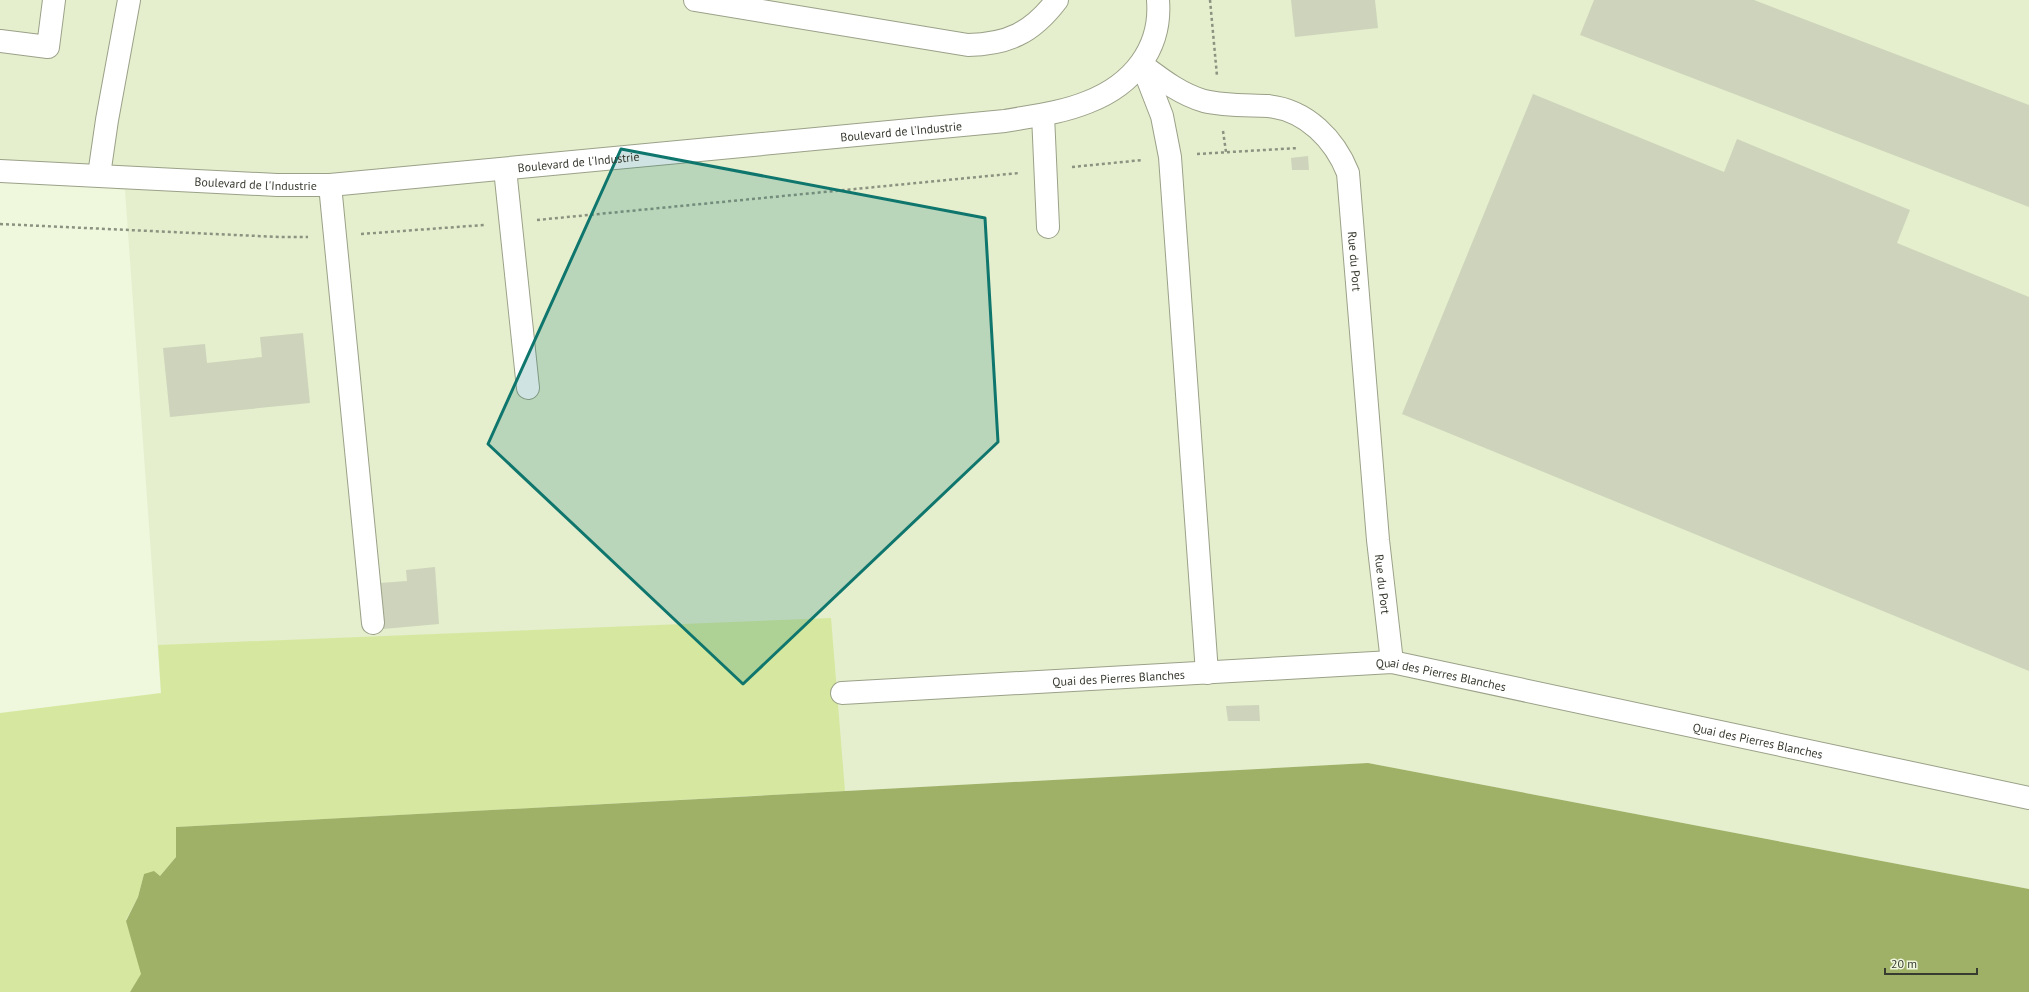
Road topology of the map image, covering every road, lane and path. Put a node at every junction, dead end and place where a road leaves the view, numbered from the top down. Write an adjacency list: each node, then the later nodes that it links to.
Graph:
1 (54, 0): 6 (street)
2 (129, 0): 14 (street)
3 (695, 0): 4 (street)
4 (1057, 0)
5 (1158, 0): 7 (street)
6 (0, 41)
7 (1142, 64): 8 (street, Boulevard de l'Industrie); 9 (street, Rue du Port); 10 (street)
8 (1043, 115): 11 (street, Boulevard de l'Industrie); 12 (street)
9 (1335, 146): 10 (path); 22 (street, Rue du Port)
10 (1170, 157): 12 (path); 23 (street)
11 (505, 169): 15 (street, Boulevard de l'Industrie); 16 (street)
12 (1046, 170): 16 (path); 18 (street)
13 (0, 171): 14 (street, Boulevard de l'Industrie)
14 (99, 175): 15 (street, Boulevard de l'Industrie)
15 (330, 185): 19 (street)
16 (511, 223): 19 (path); 20 (street)
17 (0, 224): 19 (path)
18 (1048, 227)
19 (335, 236): 21 (street)
20 (528, 388)
21 (373, 623)
22 (1392, 662): 23 (street, Quai des Pierres Blanches); 25 (street, Quai des Pierres Blanches)
23 (1207, 673): 24 (street, Quai des Pierres Blanches)
24 (842, 693)
25 (2029, 798)

